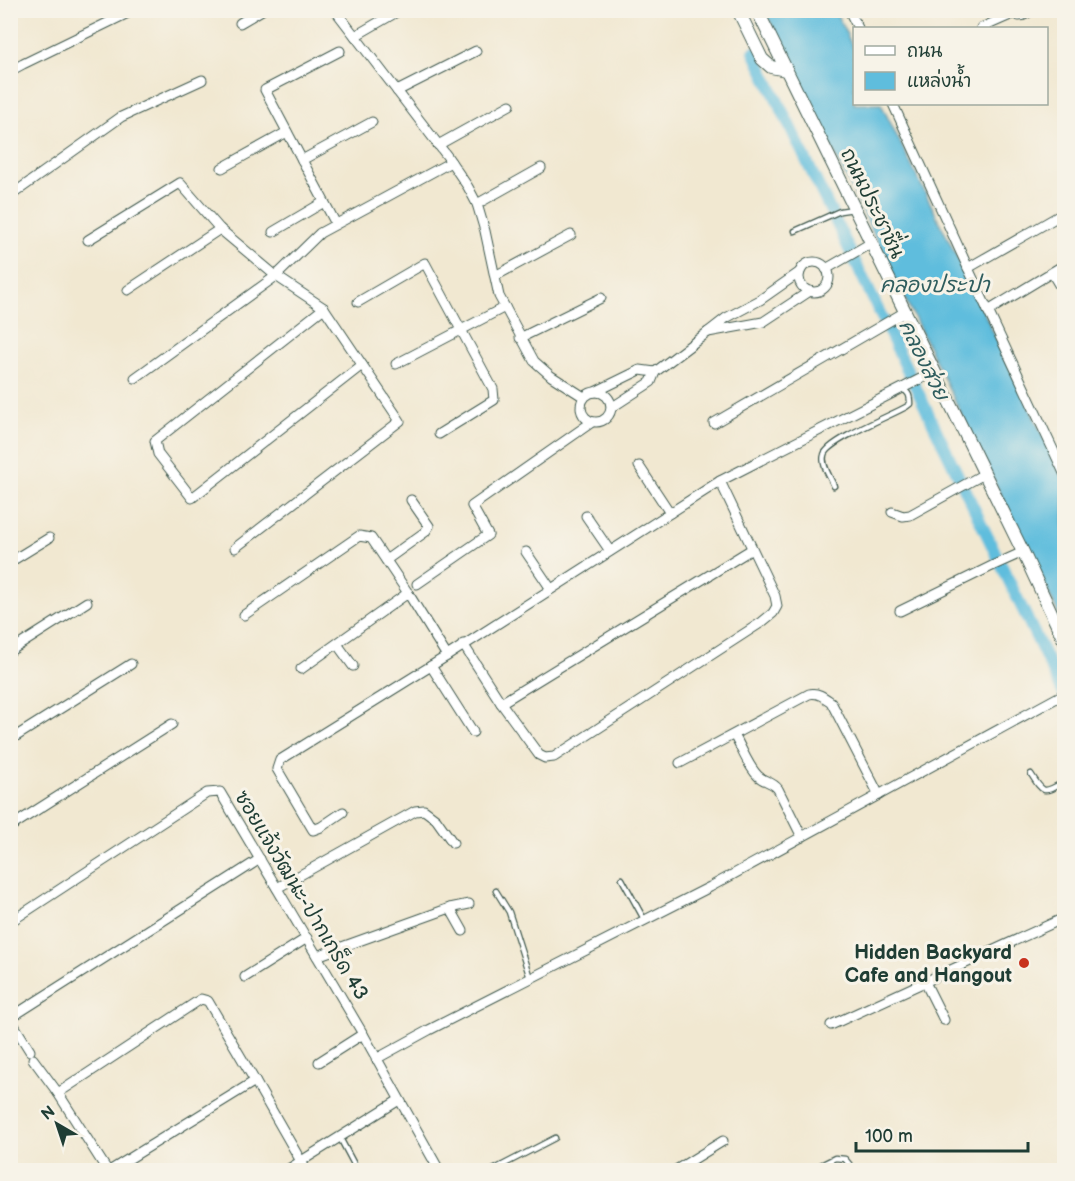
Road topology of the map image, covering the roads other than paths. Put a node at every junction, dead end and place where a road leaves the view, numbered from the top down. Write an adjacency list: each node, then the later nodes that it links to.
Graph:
1 (134, 10): 17 (street)
2 (262, 10): 10 (street)
3 (335, 10): 13 (street)
4 (400, 10): 13 (street)
5 (738, 10): 16 (street)
6 (757, 10): 16 (street, ถนนประชาชื่น)
7 (849, 10): 11 (street)
8 (1030, 10): 9 (street)
9 (1015, 12): 12 (street)
10 (240, 22)
11 (858, 27)
12 (983, 27)
13 (355, 36): 19 (street)
14 (340, 51): 23 (street)
15 (476, 51): 19 (street)
16 (786, 70): 32 (street, ถนนประชาชื่น)
17 (10, 71)
18 (201, 80): 29 (street)
19 (397, 91): 24 (street)
20 (510, 105): 24 (street)
21 (893, 105): 42 (street)
22 (372, 122): 25 (street)
23 (287, 132): 25 (street); 27 (street)
24 (438, 145): 26 (street)
25 (302, 160): 30 (street)
26 (451, 162): 31 (street); 34 (street)
27 (222, 168)
28 (541, 168): 31 (street)
29 (10, 196)
30 (324, 202): 34 (street); 37 (street)
31 (477, 204): 47 (street)
32 (854, 209): 36 (lane); 40 (street, ถนนประชาชื่น)
33 (1065, 213): 42 (street)
34 (336, 224): 46 (street)
35 (220, 229): 39 (street); 46 (street); 48 (street)
36 (795, 231)
37 (273, 232)
38 (571, 235): 47 (street)
39 (88, 240)
40 (866, 246): 43 (street); 56 (street, ถนนประชาชื่น)
41 (1065, 265): 45 (street)
42 (968, 268): 55 (street)
43 (826, 269): 44 (street); 49 (street)
44 (800, 272): 49 (street); 58 (street)
45 (1052, 273): 50 (street); 55 (street)
46 (276, 276): 54 (street); 64 (street)
47 (495, 276): 53 (street)
48 (128, 290)
49 (810, 291): 58 (street)
50 (1065, 293)
51 (601, 298): 59 (street)
52 (358, 302): 57 (street)
53 (505, 307): 57 (street); 59 (street)
54 (324, 308): 61 (street); 61 (street)
55 (988, 311): 73 (street)
56 (900, 315): 63 (street, ถนนประชาชื่น); 70 (street)
57 (461, 330): 60 (street); 71 (street)
58 (708, 332): 62 (street)
59 (520, 338): 67 (street)
60 (396, 364)
61 (362, 365): 82 (street)
62 (655, 372): 66 (street); 68 (street)
63 (929, 375): 65 (street); 74 (street, ถนนประชาชื่น)
64 (135, 378)
65 (903, 388): 75 (street); 76 (lane)
66 (595, 392): 67 (street); 68 (street)
67 (584, 397): 69 (street)
68 (611, 408): 69 (street)
69 (592, 422): 89 (street)
70 (714, 423)
71 (439, 434)
72 (639, 466): 79 (street)
73 (1065, 473)
74 (979, 477): 78 (street); 86 (street, ถนนประชาชื่น)
75 (720, 481): 79 (street); 83 (street)
76 (834, 486)
77 (411, 500): 87 (street)
78 (892, 512)
79 (670, 513): 84 (street)
80 (586, 516): 84 (street)
81 (49, 538): 88 (street)
82 (235, 548)
83 (752, 549): 105 (street); 105 (street)
84 (610, 551): 90 (street)
85 (526, 552): 90 (street)
86 (1017, 554): 93 (street); 95 (street, ถนนประชาชื่น)
87 (386, 560): 91 (street); 94 (street)
88 (10, 562)
89 (417, 584)
90 (551, 589): 97 (street)
91 (408, 592): 96 (street); 99 (street)
92 (87, 602): 98 (street)
93 (900, 611)
94 (244, 615)
95 (1065, 640)
96 (337, 644): 101 (street); 103 (street)
97 (463, 644): 99 (street); 105 (street)
98 (10, 651)
99 (447, 656): 102 (street)
100 (130, 664): 109 (street)
101 (353, 666)
102 (431, 666): 107 (street); 114 (street)
103 (301, 669)
104 (1063, 695): 113 (street)
105 (501, 703)
106 (172, 724): 115 (street)
107 (473, 732)
108 (734, 735): 110 (street); 113 (street); 116 (street)
109 (10, 740)
110 (680, 763)
111 (1031, 774): 112 (lane)
112 (1065, 782)
113 (879, 795): 116 (street)
114 (343, 812)
115 (10, 826)
116 (802, 837): 124 (street)
117 (453, 843): 120 (street)
118 (260, 859): 120 (street, ซอยแจ้งวัฒนะ-ปากเกร็ด 43); 126 (street, ซอยแจ้งวัฒนะ-ปากเกร็ด 43); 133 (street)
119 (622, 879): 124 (lane)
120 (277, 888): 128 (street, ซอยแจ้งวัฒนะ-ปากเกร็ด 43)
121 (496, 891): 131 (lane)
122 (469, 904): 123 (street)
123 (450, 908): 127 (street); 129 (street)
124 (645, 921): 131 (street)
125 (1063, 921): 132 (street)
126 (10, 922)
127 (463, 931)
128 (307, 938): 129 (street, ซอยแจ้งวัฒนะ-ปากเกร็ด 43); 130 (street)
129 (317, 956): 136 (street, ซอยแจ้งวัฒนะ-ปากเกร็ด 43)
130 (245, 977)
131 (530, 979): 137 (street)
132 (925, 982): 134 (street); 135 (street)
133 (10, 1019): 140 (street)
134 (944, 1020)
135 (831, 1025)
136 (363, 1034): 137 (street, ซอยแจ้งวัฒนะ-ปากเกร็ด 43); 138 (street)
137 (376, 1059): 141 (street, ซอยแจ้งวัฒนะ-ปากเกร็ด 43)
138 (319, 1062)
139 (255, 1081): 140 (street); 145 (street); 146 (street)
140 (58, 1093): 146 (street)
141 (399, 1100): 142 (street); 150 (street, ซอยแจ้งวัฒนะ-ปากเกร็ด 43)
142 (340, 1138): 145 (street); 149 (lane)
143 (555, 1138): 151 (lane)
144 (723, 1140): 152 (street)
145 (301, 1162): 147 (street); 148 (street)
146 (109, 1170)
147 (286, 1170)
148 (306, 1170)
149 (357, 1170)
150 (439, 1170)
151 (493, 1170)
152 (676, 1170)
153 (811, 1170): 154 (lane)
154 (854, 1170)

